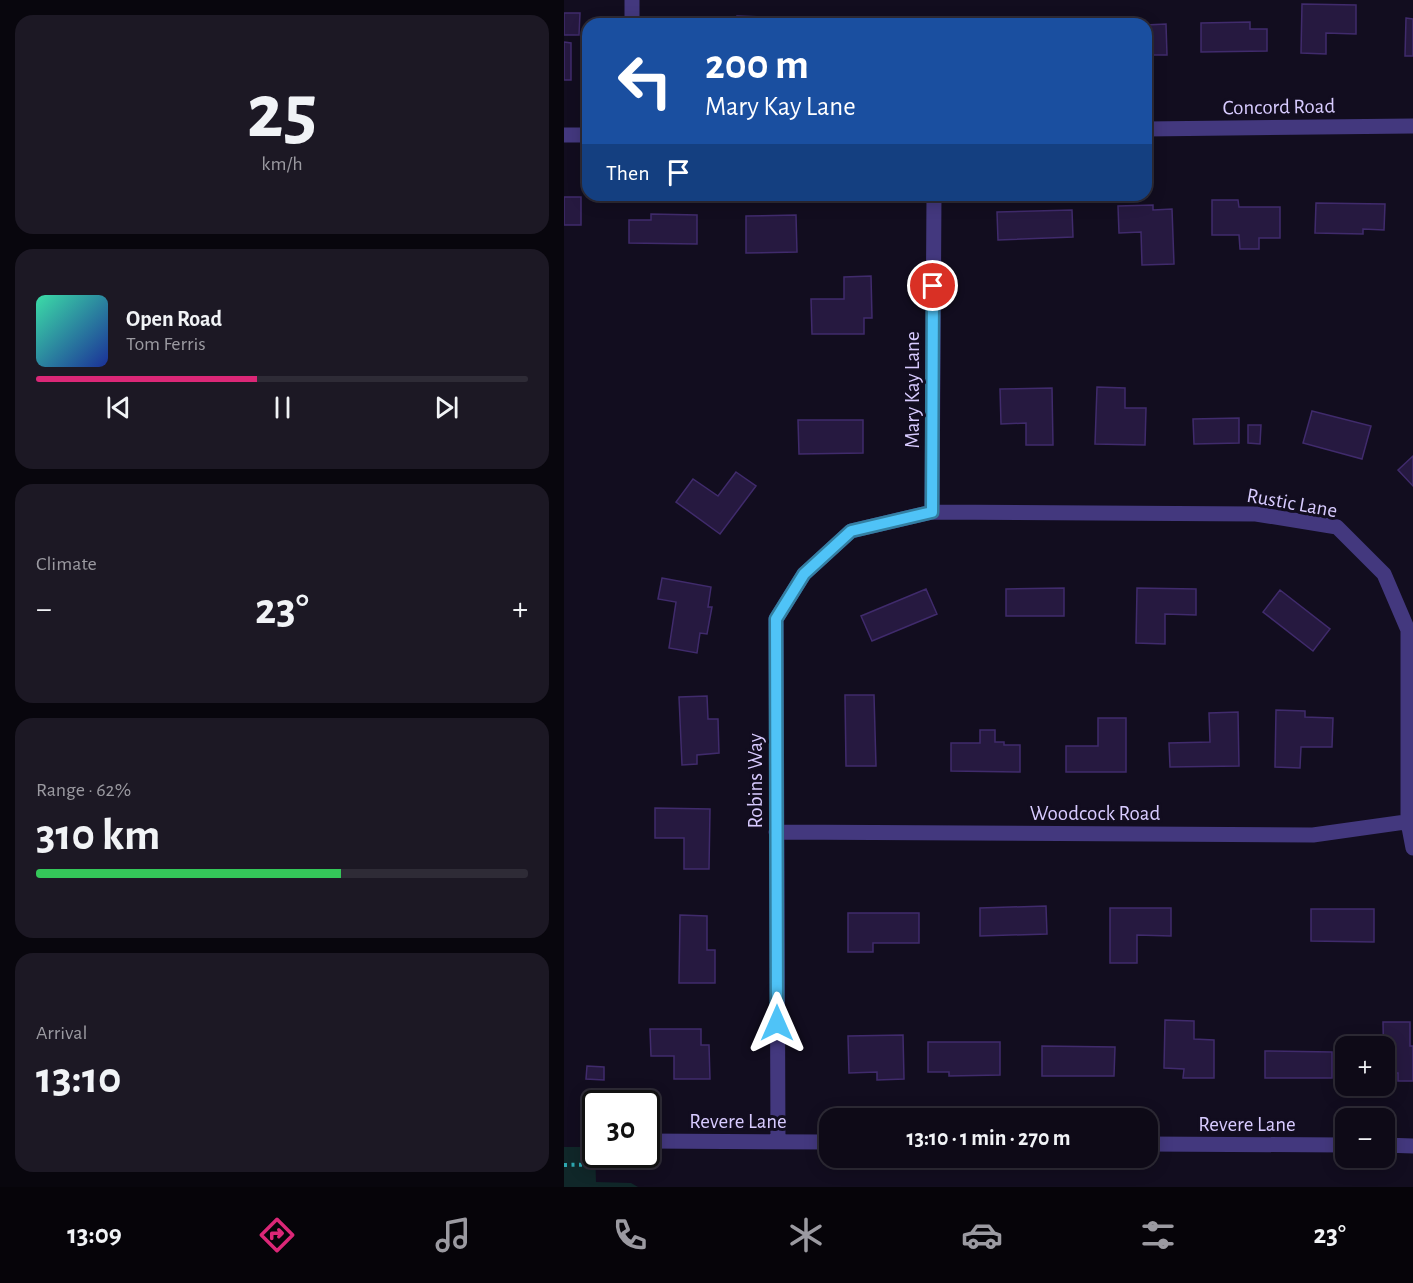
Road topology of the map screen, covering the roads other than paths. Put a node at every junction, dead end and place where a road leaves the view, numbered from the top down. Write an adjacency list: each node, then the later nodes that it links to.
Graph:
1 (632, 0): 2 (street)
2 (632, 18)
3 (1413, 126): 4 (street, Concord Road)
4 (1152, 129)
5 (564, 135): 6 (street)
6 (582, 135)
7 (934, 201): 8 (street, Mary Kay Lane)
8 (932, 512): 9 (street, Rustic Lane); 10 (street, Robins Way)
9 (1410, 821): 10 (street, Woodcock Road); 11 (street, Rustic Lane)
10 (776, 832): 13 (street, Robins Way)
11 (1413, 848)
12 (660, 1142): 13 (street, Revere Lane)
13 (778, 1142): 14 (street, Revere Lane)
14 (819, 1142)
15 (1158, 1144): 16 (street, Revere Lane)
16 (1335, 1145)
17 (1395, 1145): 18 (street)
18 (1413, 1146)

